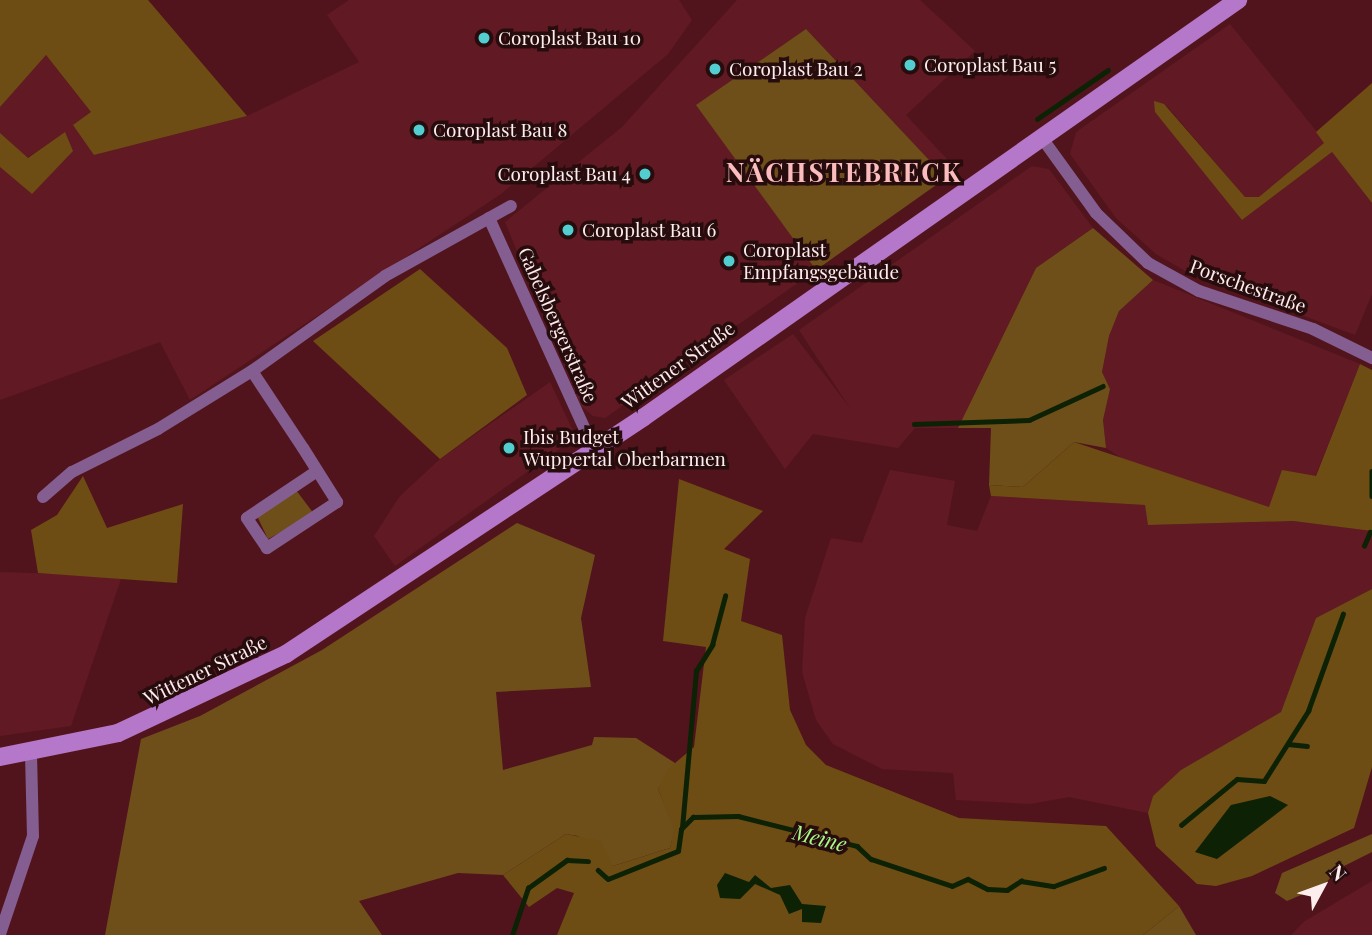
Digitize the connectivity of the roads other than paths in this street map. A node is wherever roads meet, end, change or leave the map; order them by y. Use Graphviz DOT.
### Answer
graph roads {
  1 [pos="1238,0"];
  2 [pos="1042,138"];
  3 [pos="511,205"];
  4 [pos="489,218"];
  5 [pos="1372,358"];
  6 [pos="252,371"];
  7 [pos="593,447"];
  8 [pos="317,471"];
  9 [pos="43,497"];
  10 [pos="31,754"];
  11 [pos="0,757"];
  12 [pos="0,934"];
  1 -- 2 [label="main road, Wittener Straße"];
  2 -- 5 [label="street, Porschestraße"];
  2 -- 7 [label="main road, Wittener Straße"];
  3 -- 4 [label="street"];
  4 -- 6 [label="street"];
  4 -- 7 [label="street, Gabelsbergerstraße"];
  6 -- 8 [label="street"];
  6 -- 9 [label="street"];
  7 -- 10 [label="main road, Wittener Straße"];
  8 -- 8 [label="street"];
  10 -- 11 [label="main road, Wittener Straße"];
  10 -- 12 [label="street"];
}
